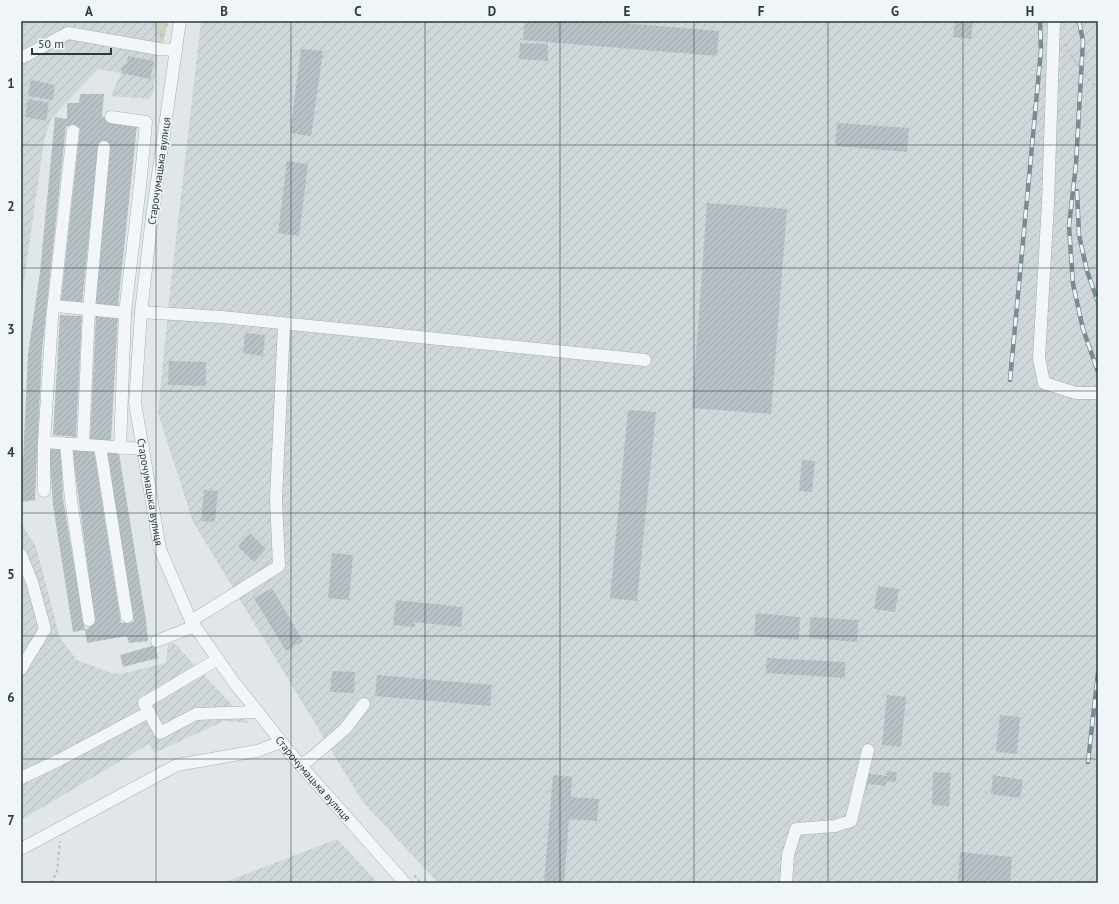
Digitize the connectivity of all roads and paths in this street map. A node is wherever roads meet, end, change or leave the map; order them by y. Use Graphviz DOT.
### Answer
graph roads {
  1 [pos="180,21"];
  2 [pos="1054,22"];
  3 [pos="1064,40"];
  4 [pos="176,50"];
  5 [pos="21,58"];
  6 [pos="1098,89"];
  7 [pos="111,117"];
  8 [pos="73,131"];
  9 [pos="104,147"];
  10 [pos="54,306"];
  11 [pos="89,309"];
  12 [pos="141,312"];
  13 [pos="125,314"];
  14 [pos="284,324"];
  15 [pos="645,360"];
  16 [pos="1098,393"];
  17 [pos="44,442"];
  18 [pos="66,444"];
  19 [pos="83,445"];
  20 [pos="100,446"];
  21 [pos="120,448"];
  22 [pos="143,449"];
  23 [pos="44,491"];
  24 [pos="21,555"];
  25 [pos="127,617"];
  26 [pos="89,620"];
  27 [pos="193,623"];
  28 [pos="157,641"];
  29 [pos="218,659"];
  30 [pos="21,669"];
  31 [pos="364,704"];
  32 [pos="149,712"];
  33 [pos="258,712"];
  34 [pos="282,742"];
  35 [pos="868,750"];
  36 [pos="301,765"];
  37 [pos="21,778"];
  38 [pos="61,827"];
  39 [pos="21,849"];
  40 [pos="51,883"];
  41 [pos="405,883"];
  42 [pos="786,883"];
  1 -- 4 [label="street, Старочумацька вулиця"];
  2 -- 16 [label="street"];
  3 -- 6 [label="path"];
  4 -- 5 [label="street"];
  4 -- 12 [label="street, Старочумацька вулиця"];
  7 -- 13 [label="street"];
  8 -- 10 [label="street"];
  9 -- 11 [label="street"];
  10 -- 11 [label="street"];
  10 -- 17 [label="street"];
  11 -- 13 [label="street"];
  11 -- 19 [label="street"];
  12 -- 14 [label="street"];
  12 -- 22 [label="street, Старочумацька вулиця"];
  13 -- 21 [label="street"];
  14 -- 15 [label="street"];
  14 -- 27 [label="street"];
  17 -- 18 [label="street"];
  17 -- 23 [label="street"];
  18 -- 19 [label="street"];
  18 -- 26 [label="street"];
  19 -- 20 [label="street"];
  20 -- 21 [label="street"];
  20 -- 25 [label="street"];
  21 -- 22 [label="street"];
  22 -- 27 [label="street, Старочумацька вулиця"];
  24 -- 30 [label="street"];
  27 -- 28 [label="street"];
  27 -- 29 [label="street, Старочумацька вулиця"];
  29 -- 32 [label="street"];
  29 -- 33 [label="street, Старочумацька вулиця"];
  31 -- 36 [label="street"];
  32 -- 33 [label="street"];
  32 -- 37 [label="street"];
  33 -- 34 [label="street, Старочумацька вулиця"];
  34 -- 36 [label="street, Старочумацька вулиця"];
  34 -- 38 [label="street"];
  35 -- 42 [label="street"];
  36 -- 41 [label="street, Старочумацька вулиця"];
  38 -- 39 [label="street"];
  38 -- 40 [label="path"];
}
